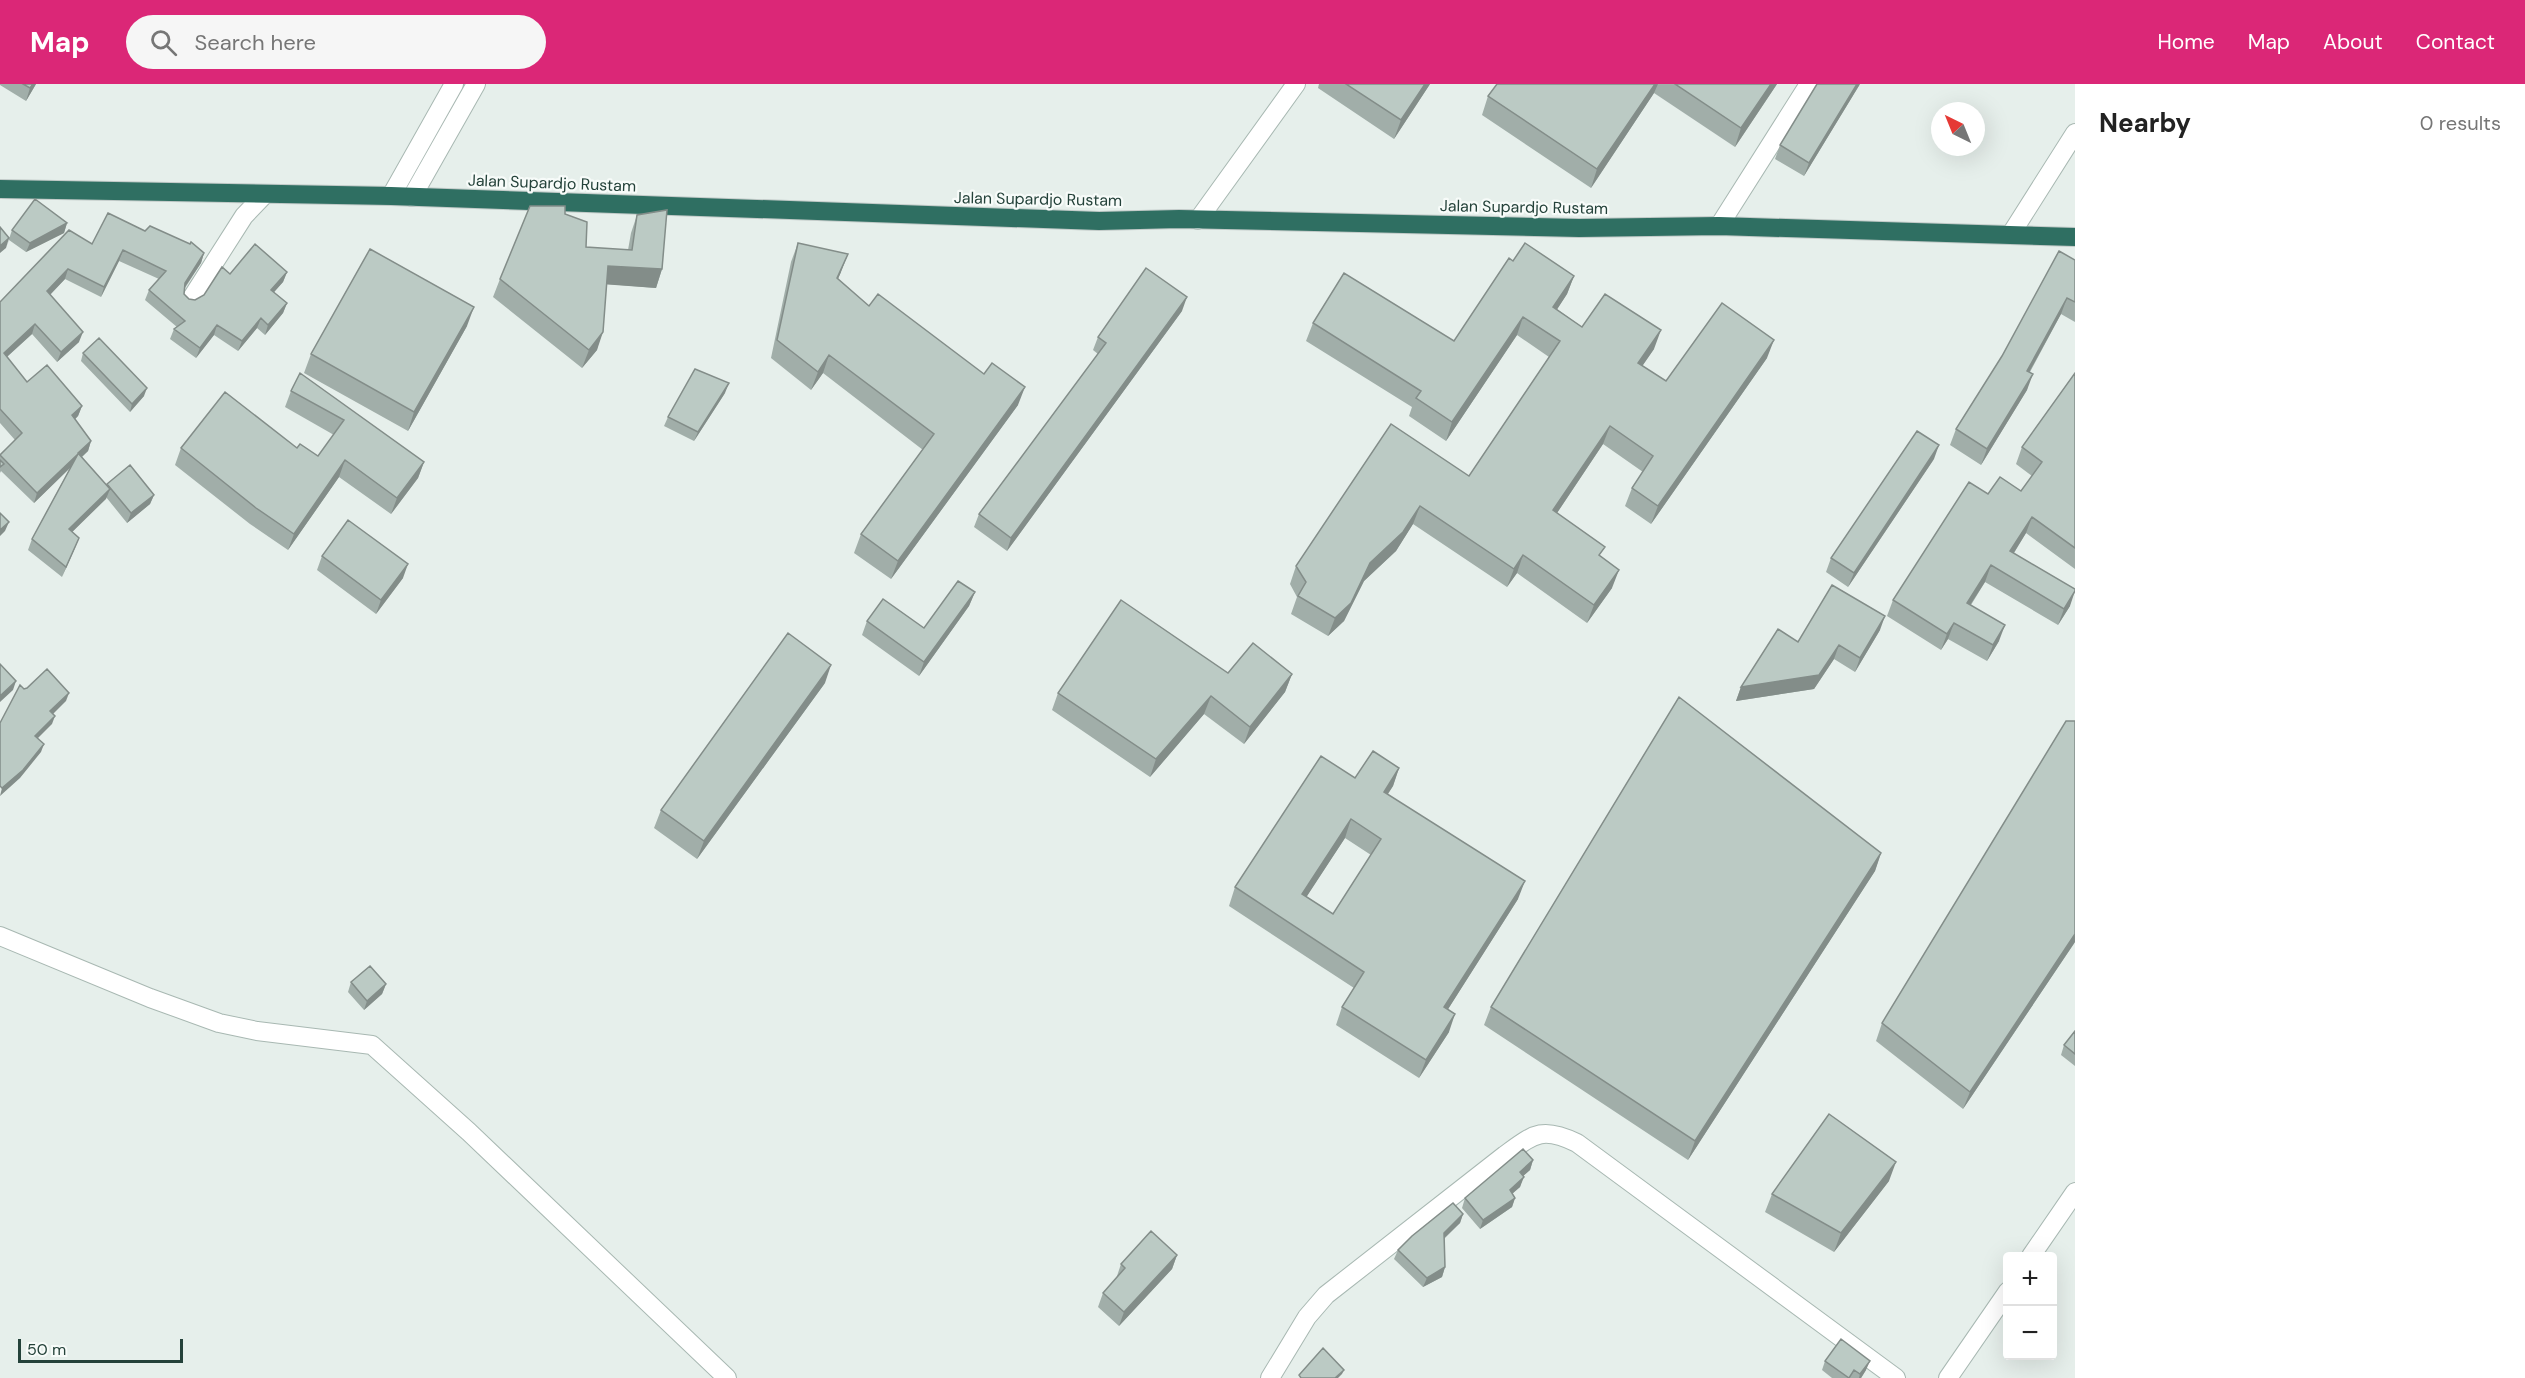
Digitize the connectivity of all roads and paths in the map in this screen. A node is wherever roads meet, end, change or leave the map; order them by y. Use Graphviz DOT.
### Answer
graph roads {
  1 [pos="454,84"];
  2 [pos="476,84"];
  3 [pos="1296,84"];
  4 [pos="1809,84"];
  5 [pos="2075,133"];
  6 [pos="0,189"];
  7 [pos="265,194"];
  8 [pos="391,196"];
  9 [pos="412,197"];
  10 [pos="1198,220"];
  11 [pos="1719,226"];
  12 [pos="2012,234"];
  13 [pos="2075,237"];
  14 [pos="191,299"];
  15 [pos="0,936"];
  16 [pos="2075,1192"];
  17 [pos="2034,1252"];
  18 [pos="2003,1297"];
  19 [pos="727,1378"];
  20 [pos="1270,1378"];
  21 [pos="1896,1378"];
  22 [pos="1948,1378"];
  1 -- 8 [label="street"];
  2 -- 9 [label="street"];
  3 -- 10 [label="street"];
  4 -- 11 [label="street"];
  5 -- 12 [label="street"];
  6 -- 7 [label="highway, Jalan Supardjo Rustam"];
  7 -- 8 [label="highway, Jalan Supardjo Rustam"];
  7 -- 14 [label="street"];
  8 -- 9 [label="highway, Jalan Supardjo Rustam"];
  9 -- 10 [label="highway, Jalan Supardjo Rustam"];
  10 -- 11 [label="highway, Jalan Supardjo Rustam"];
  11 -- 12 [label="highway, Jalan Supardjo Rustam"];
  12 -- 13 [label="highway, Jalan Supardjo Rustam"];
  15 -- 19 [label="street"];
  16 -- 17 [label="street"];
  18 -- 22 [label="street"];
  20 -- 21 [label="street"];
}
